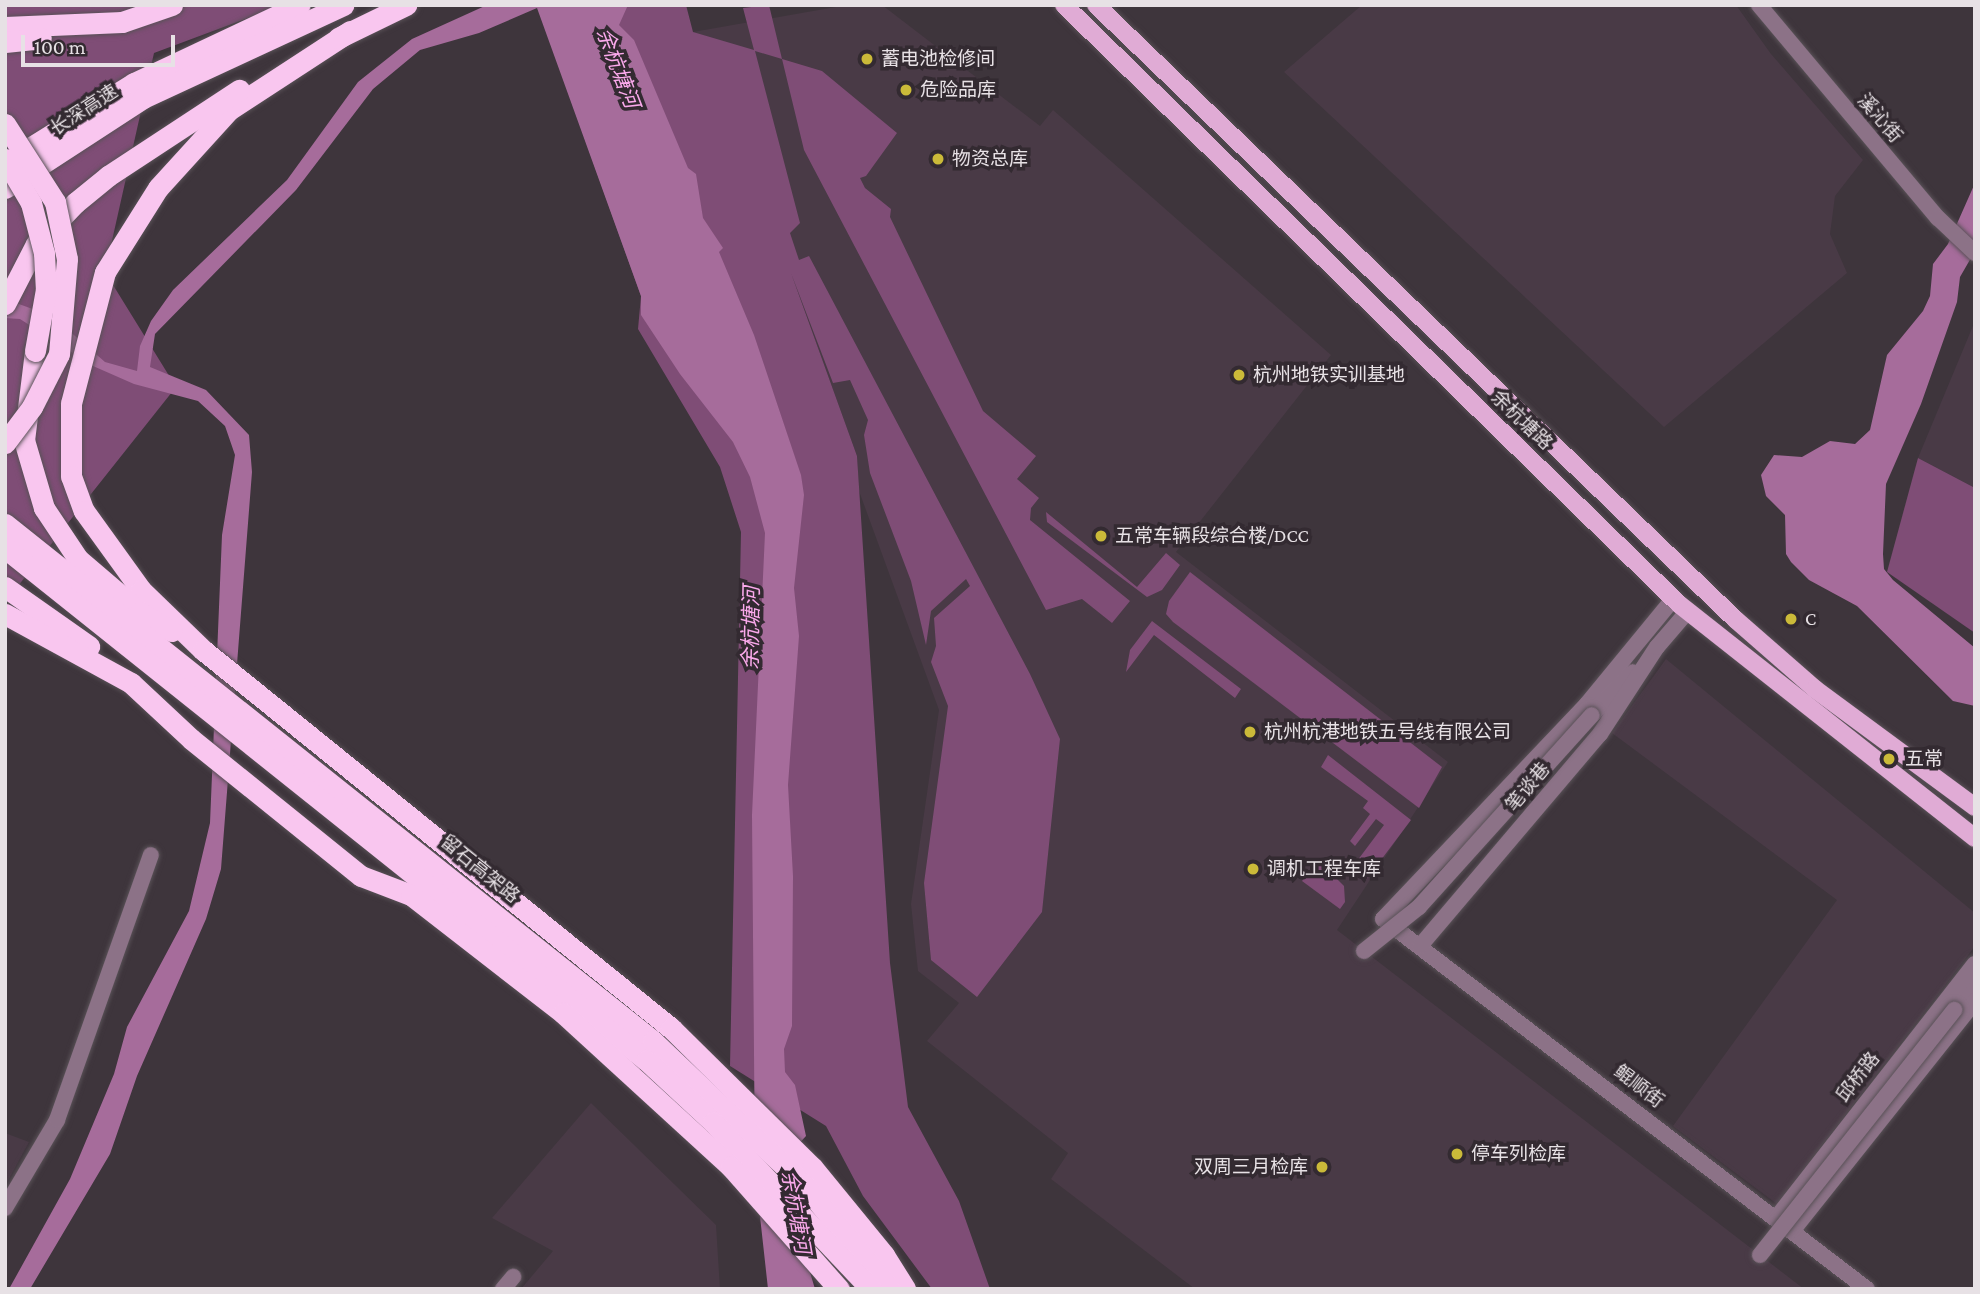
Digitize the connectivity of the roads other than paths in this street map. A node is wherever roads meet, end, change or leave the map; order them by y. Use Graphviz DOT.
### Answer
graph roads {
  1 [pos="172,5"];
  2 [pos="300,5"];
  3 [pos="343,5"];
  4 [pos="406,5"];
  5 [pos="1064,5"];
  6 [pos="1096,5"];
  7 [pos="1759,5"];
  8 [pos="122,22"];
  9 [pos="5,26"];
  10 [pos="350,31"];
  11 [pos="5,42"];
  12 [pos="5,124"];
  13 [pos="5,161"];
  14 [pos="5,188"];
  15 [pos="1975,253"];
  16 [pos="5,304"];
  17 [pos="5,443"];
  18 [pos="5,524"];
  19 [pos="5,548"];
  20 [pos="10,589"];
  21 [pos="1674,598"];
  22 [pos="1688,611"];
  23 [pos="5,614"];
  24 [pos="1639,645"];
  25 [pos="1657,647"];
  26 [pos="203,650"];
  27 [pos="131,683"];
  28 [pos="1592,715"];
  29 [pos="1975,807"];
  30 [pos="1975,838"];
  31 [pos="151,855"];
  32 [pos="1383,919"];
  33 [pos="1420,946"];
  34 [pos="1364,951"];
  35 [pos="1975,964"];
  36 [pos="1975,984"];
  37 [pos="1975,1001"];
  38 [pos="5,1208"];
  39 [pos="1776,1217"];
  40 [pos="1793,1230"];
  41 [pos="1760,1255"];
  42 [pos="839,1289"];
  43 [pos="871,1289"];
  44 [pos="890,1289"];
  45 [pos="905,1289"];
  46 [pos="1867,1289"];
  1 -- 8 [label="highway"];
  2 -- 13 [label="highway, 长深高速"];
  3 -- 14 [label="highway, 长深高速"];
  4 -- 10 [label="highway"];
  5 -- 21 [label="main road, 余杭塘路"];
  6 -- 29 [label="main road, 余杭塘路"];
  7 -- 15 [label="street, 溪沁街"];
  8 -- 9 [label="highway"];
  8 -- 11 [label="highway"];
  10 -- 16 [label="highway, bridge"];
  10 -- 26 [label="highway"];
  12 -- 17 [label="highway, bridge"];
  13 -- 26 [label="highway, bridge"];
  18 -- 44 [label="highway, 留石高架路"];
  19 -- 43 [label="highway"];
  20 -- 27 [label="highway"];
  21 -- 22 [label="main road, 余杭塘路"];
  21 -- 24 [label="street, 笔谈巷"];
  22 -- 25 [label="street, 笔谈巷"];
  22 -- 30 [label="main road, 余杭塘路"];
  23 -- 27 [label="highway"];
  24 -- 28 [label="street, 笔谈巷"];
  24 -- 32 [label="street, 笔谈巷"];
  25 -- 28 [label="street, 笔谈巷"];
  25 -- 33 [label="street, 笔谈巷"];
  26 -- 45 [label="highway"];
  27 -- 42 [label="highway"];
  28 -- 34 [label="street, 笔谈巷, bridge"];
  31 -- 38 [label="street"];
  32 -- 33 [label="street, 鲲顺街"];
  33 -- 39 [label="street, 鲲顺街"];
  35 -- 39 [label="street, 邱桥路"];
  36 -- 41 [label="street, bridge"];
  37 -- 40 [label="street"];
  39 -- 40 [label="street, 鲲顺街"];
  40 -- 46 [label="street, 鲲顺街"];
}
